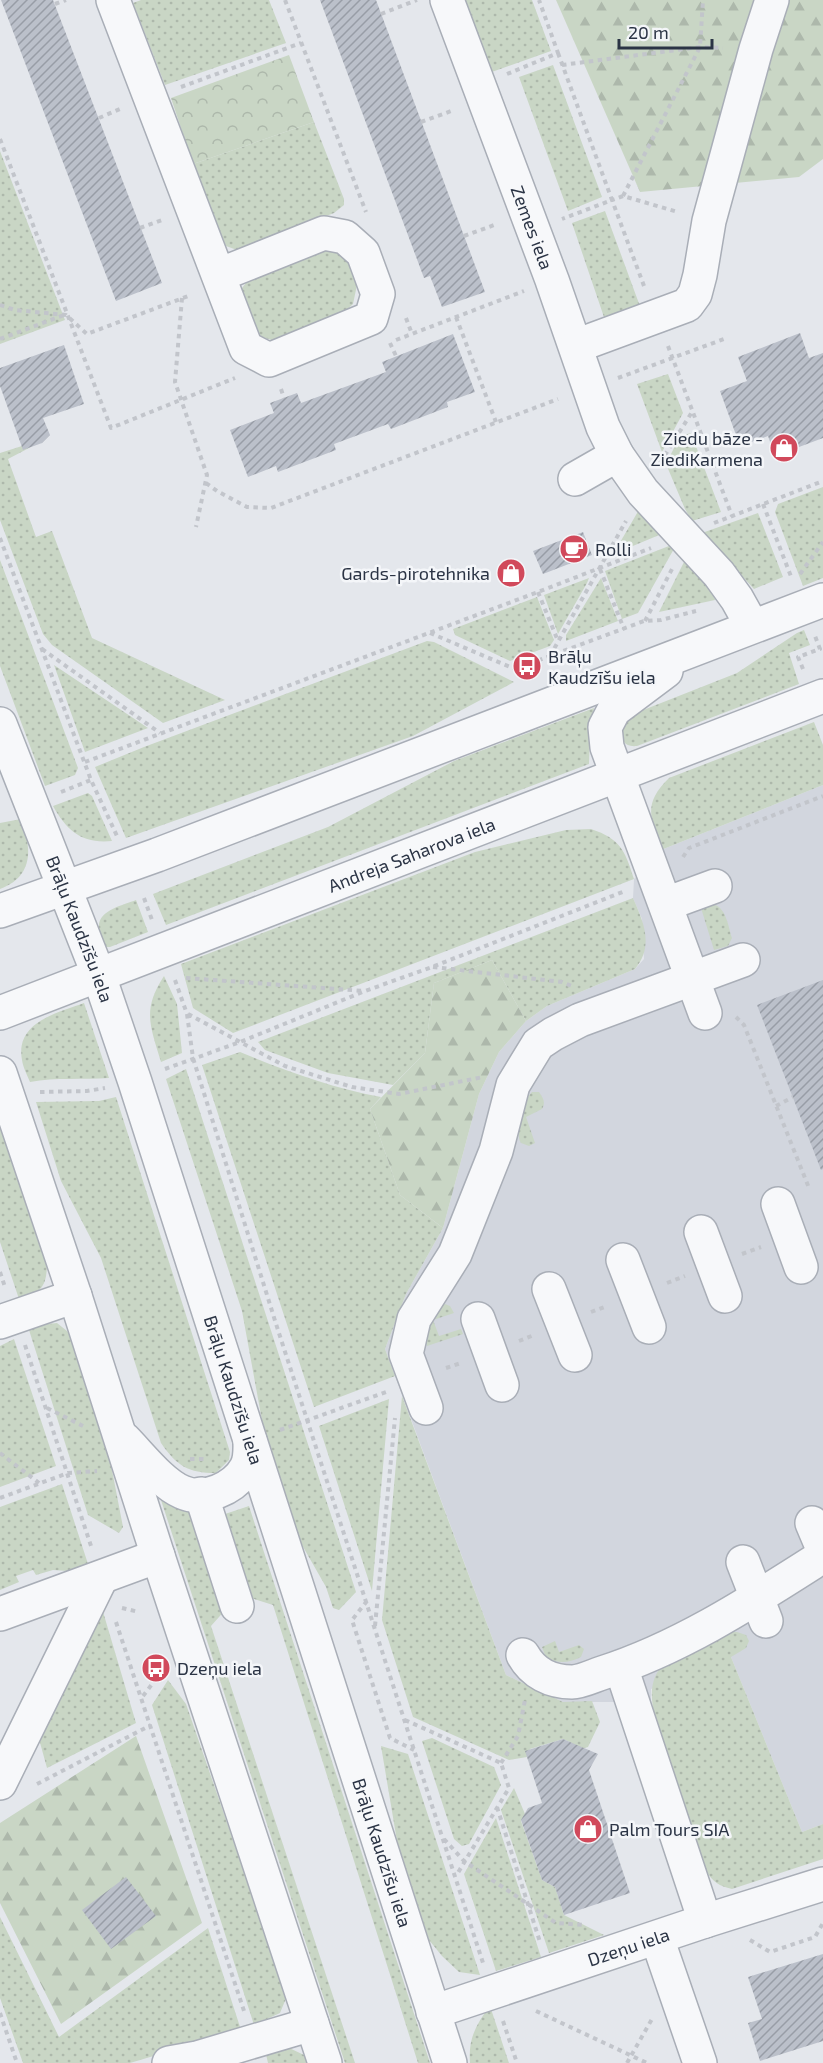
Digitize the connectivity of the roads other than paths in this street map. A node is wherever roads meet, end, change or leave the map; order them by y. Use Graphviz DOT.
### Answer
graph roads {
  1 [pos="112,0"];
  2 [pos="447,0"];
  3 [pos="772,0"];
  4 [pos="210,283"];
  5 [pos="576,346"];
  6 [pos="617,455"];
  7 [pos="575,479"];
  8 [pos="823,600"];
  9 [pos="745,613"];
  10 [pos="699,646"];
  11 [pos="823,696"];
  12 [pos="0,724"];
  13 [pos="618,774"];
  14 [pos="715,886"];
  15 [pos="66,888"];
  16 [pos="661,892"];
  17 [pos="0,911"];
  18 [pos="743,960"];
  19 [pos="99,976"];
  20 [pos="691,979"];
  21 [pos="0,1013"];
  22 [pos="705,1013"];
  23 [pos="0,1072"];
  24 [pos="778,1204"];
  25 [pos="701,1232"];
  26 [pos="623,1260"];
  27 [pos="801,1268"];
  28 [pos="549,1289"];
  29 [pos="75,1296"];
  30 [pos="725,1296"];
  31 [pos="8,1319"];
  32 [pos="478,1319"];
  33 [pos="649,1327"];
  34 [pos="575,1355"];
  35 [pos="502,1385"];
  36 [pos="411,1409"];
  37 [pos="250,1441"];
  38 [pos="139,1465"];
  39 [pos="201,1494"];
  40 [pos="158,1556"];
  41 [pos="823,1556"];
  42 [pos="743,1562"];
  43 [pos="101,1578"];
  44 [pos="237,1606"];
  45 [pos="761,1610"];
  46 [pos="0,1614"];
  47 [pos="526,1661"];
  48 [pos="621,1667"];
  49 [pos="15,1785"];
  50 [pos="823,1884"];
  51 [pos="705,1921"];
  52 [pos="657,1938"];
  53 [pos="434,2012"];
  54 [pos="312,2024"];
  55 [pos="169,2063"];
  56 [pos="325,2063"];
  57 [pos="450,2063"];
  58 [pos="700,2063"];
  1 -- 4 [label="street"];
  2 -- 5 [label="street, Zemes iela"];
  3 -- 5 [label="street"];
  4 -- 4 [label="street"];
  5 -- 6 [label="street, Zemes iela"];
  6 -- 7 [label="street"];
  6 -- 9 [label="street, Zemes iela"];
  8 -- 9 [label="street"];
  9 -- 10 [label="street"];
  10 -- 13 [label="street"];
  10 -- 15 [label="street"];
  11 -- 13 [label="street, Andreja Saharova iela"];
  12 -- 15 [label="street, Brāļu Kaudzīšu iela"];
  13 -- 16 [label="street"];
  13 -- 19 [label="street, Andreja Saharova iela"];
  14 -- 16 [label="street"];
  15 -- 17 [label="street"];
  15 -- 19 [label="street, Brāļu Kaudzīšu iela"];
  16 -- 20 [label="street"];
  18 -- 20 [label="street"];
  19 -- 21 [label="street, Andreja Saharova iela"];
  19 -- 37 [label="street, Brāļu Kaudzīšu iela"];
  20 -- 22 [label="street"];
  20 -- 36 [label="street"];
  23 -- 29 [label="street"];
  24 -- 27 [label="street"];
  25 -- 30 [label="street"];
  26 -- 33 [label="street"];
  28 -- 34 [label="street"];
  29 -- 31 [label="street"];
  29 -- 38 [label="street"];
  32 -- 35 [label="street"];
  37 -- 39 [label="street"];
  37 -- 53 [label="street, Brāļu Kaudzīšu iela"];
  38 -- 39 [label="street"];
  38 -- 40 [label="street"];
  39 -- 44 [label="street"];
  40 -- 43 [label="street"];
  40 -- 54 [label="street"];
  41 -- 45 [label="street"];
  42 -- 45 [label="street"];
  43 -- 46 [label="street"];
  43 -- 49 [label="street"];
  45 -- 48 [label="street"];
  47 -- 48 [label="street"];
  48 -- 51 [label="street"];
  50 -- 51 [label="street, Dzeņu iela"];
  51 -- 52 [label="street, Dzeņu iela"];
  52 -- 53 [label="street, Dzeņu iela"];
  52 -- 58 [label="street"];
  53 -- 57 [label="street, Brāļu Kaudzīšu iela"];
  54 -- 55 [label="street"];
  54 -- 56 [label="street"];
}
